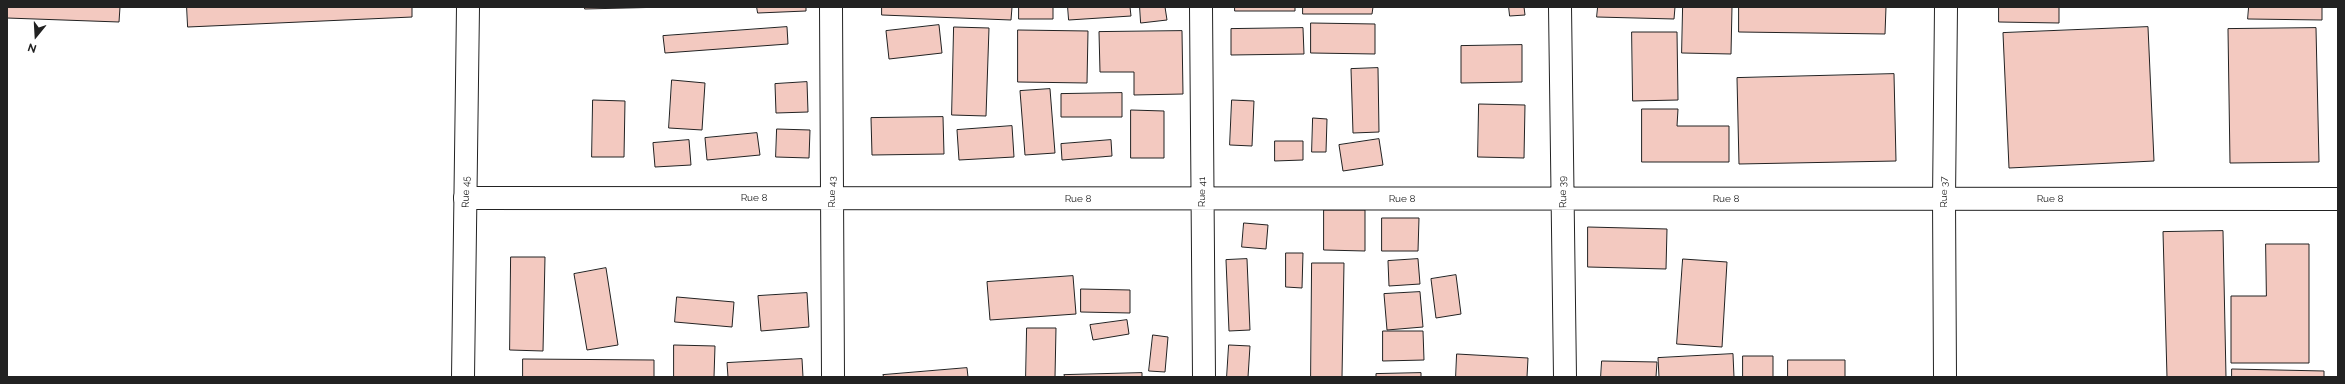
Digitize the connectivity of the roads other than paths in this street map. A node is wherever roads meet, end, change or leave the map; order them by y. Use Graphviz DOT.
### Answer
graph roads {
  1 [pos="468,7"];
  2 [pos="832,7"];
  3 [pos="1201,7"];
  4 [pos="1560,7"];
  5 [pos="1946,7"];
  6 [pos="466,198"];
  7 [pos="832,198"];
  8 [pos="1202,199"];
  9 [pos="1563,199"];
  10 [pos="1944,199"];
  11 [pos="2338,199"];
  12 [pos="463,377"];
  13 [pos="833,377"];
  14 [pos="1204,377"];
  15 [pos="1565,377"];
  16 [pos="1945,377"];
  1 -- 6 [label="street, Rue 45"];
  2 -- 7 [label="street, Rue 43"];
  3 -- 8 [label="street, Rue 41"];
  4 -- 9 [label="street, Rue 39"];
  5 -- 10 [label="street, Rue 37"];
  6 -- 7 [label="street, Rue 8"];
  6 -- 12 [label="street, Rue 45"];
  7 -- 8 [label="street, Rue 8"];
  7 -- 13 [label="street, Rue 43"];
  8 -- 9 [label="street, Rue 8"];
  8 -- 14 [label="street, Rue 41"];
  9 -- 10 [label="street, Rue 8"];
  9 -- 15 [label="street, Rue 39"];
  10 -- 11 [label="street, Rue 8"];
  10 -- 16 [label="street, Rue 37"];
}
